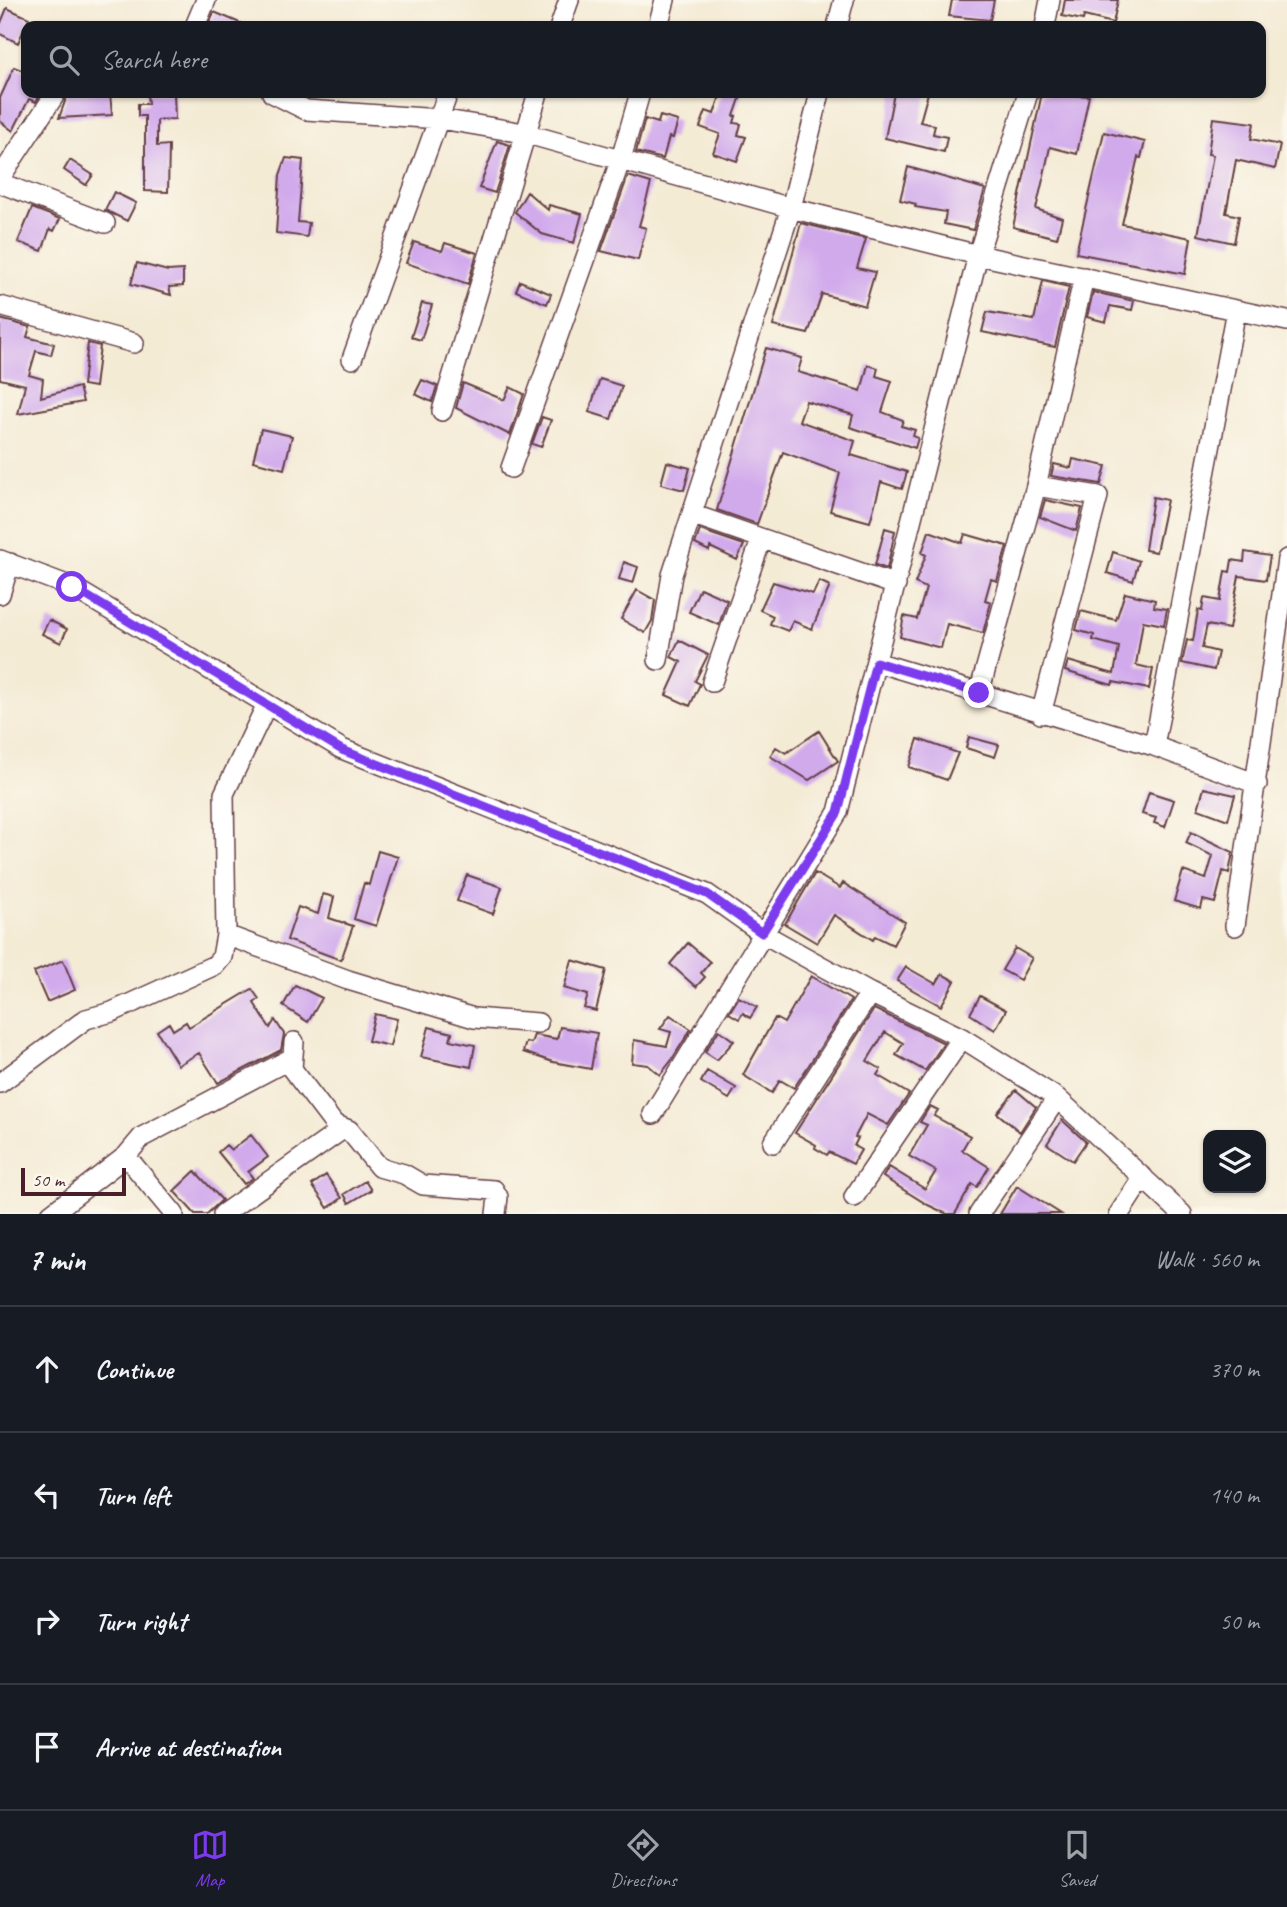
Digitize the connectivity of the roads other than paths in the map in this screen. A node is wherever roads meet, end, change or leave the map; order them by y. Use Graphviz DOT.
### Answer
graph roads {
  1 [pos="206,0"];
  2 [pos="569,0"];
  3 [pos="665,0"];
  4 [pos="844,0"];
  5 [pos="1050,0"];
  6 [pos="197,21"];
  7 [pos="562,21"];
  8 [pos="659,21"];
  9 [pos="838,21"];
  10 [pos="1046,21"];
  11 [pos="52,98"];
  12 [pos="282,98"];
  13 [pos="446,98"];
  14 [pos="536,98"];
  15 [pos="639,98"];
  16 [pos="819,98"];
  17 [pos="1026,98"];
  18 [pos="440,119"];
  19 [pos="524,133"];
  20 [pos="621,159"];
  21 [pos="0,178"];
  22 [pos="0,183"];
  23 [pos="791,208"];
  24 [pos="105,223"];
  25 [pos="978,254"];
  26 [pos="1084,277"];
  27 [pos="0,306"];
  28 [pos="1236,310"];
  29 [pos="1287,321"];
  30 [pos="134,342"];
  31 [pos="352,359"];
  32 [pos="442,411"];
  33 [pos="511,468"];
  34 [pos="1037,486"];
  35 [pos="694,515"];
  36 [pos="761,540"];
  37 [pos="1287,559"];
  38 [pos="5,562"];
  39 [pos="895,584"];
  40 [pos="0,594"];
  41 [pos="658,660"];
  42 [pos="876,662"];
  43 [pos="712,682"];
  44 [pos="979,693"];
  45 [pos="267,704"];
  46 [pos="1041,714"];
  47 [pos="1154,746"];
  48 [pos="1257,784"];
  49 [pos="1234,926"];
  50 [pos="762,933"];
  51 [pos="226,935"];
  52 [pos="870,993"];
  53 [pos="538,1023"];
  54 [pos="962,1038"];
  55 [pos="0,1083"];
  56 [pos="1056,1098"];
  57 [pos="653,1114"];
  58 [pos="343,1129"];
  59 [pos="773,1143"];
  60 [pos="126,1156"];
  61 [pos="1143,1177"];
  62 [pos="854,1198"];
  63 [pos="51,1214"];
  64 [pos="174,1214"];
  65 [pos="223,1214"];
  66 [pos="496,1214"];
  67 [pos="979,1214"];
  68 [pos="1119,1214"];
  69 [pos="1182,1214"];
  1 -- 6 [label="street"];
  2 -- 7 [label="street"];
  3 -- 8 [label="street"];
  4 -- 9 [label="street"];
  5 -- 10 [label="street"];
  11 -- 21 [label="street"];
  12 -- 18 [label="street"];
  13 -- 18 [label="street"];
  14 -- 19 [label="street"];
  15 -- 20 [label="street"];
  16 -- 23 [label="street"];
  17 -- 25 [label="street"];
  18 -- 19 [label="street"];
  18 -- 31 [label="street"];
  19 -- 20 [label="street"];
  19 -- 32 [label="street"];
  20 -- 23 [label="street"];
  20 -- 33 [label="street"];
  22 -- 24 [label="street"];
  23 -- 25 [label="street"];
  23 -- 35 [label="street"];
  25 -- 26 [label="street"];
  25 -- 39 [label="street"];
  26 -- 28 [label="street"];
  26 -- 34 [label="street"];
  27 -- 30 [label="street"];
  28 -- 29 [label="street"];
  28 -- 47 [label="street"];
  34 -- 44 [label="street"];
  34 -- 46 [label="street"];
  35 -- 36 [label="street"];
  35 -- 41 [label="street"];
  36 -- 39 [label="street"];
  36 -- 43 [label="street"];
  37 -- 48 [label="street"];
  38 -- 40 [label="street"];
  38 -- 45 [label="street"];
  39 -- 42 [label="street"];
  42 -- 44 [label="street"];
  42 -- 50 [label="street"];
  44 -- 46 [label="street"];
  45 -- 50 [label="street"];
  45 -- 51 [label="street"];
  46 -- 47 [label="street"];
  47 -- 48 [label="street"];
  48 -- 49 [label="street"];
  50 -- 52 [label="street"];
  50 -- 57 [label="street"];
  51 -- 53 [label="street"];
  51 -- 55 [label="street"];
  52 -- 54 [label="street"];
  52 -- 59 [label="street"];
  54 -- 56 [label="street"];
  54 -- 62 [label="street"];
  56 -- 61 [label="street"];
  56 -- 67 [label="street"];
  58 -- 60 [label="street"];
  58 -- 65 [label="street"];
  58 -- 66 [label="street"];
  60 -- 63 [label="street"];
  60 -- 64 [label="street"];
  61 -- 68 [label="street"];
  61 -- 69 [label="street"];
}
